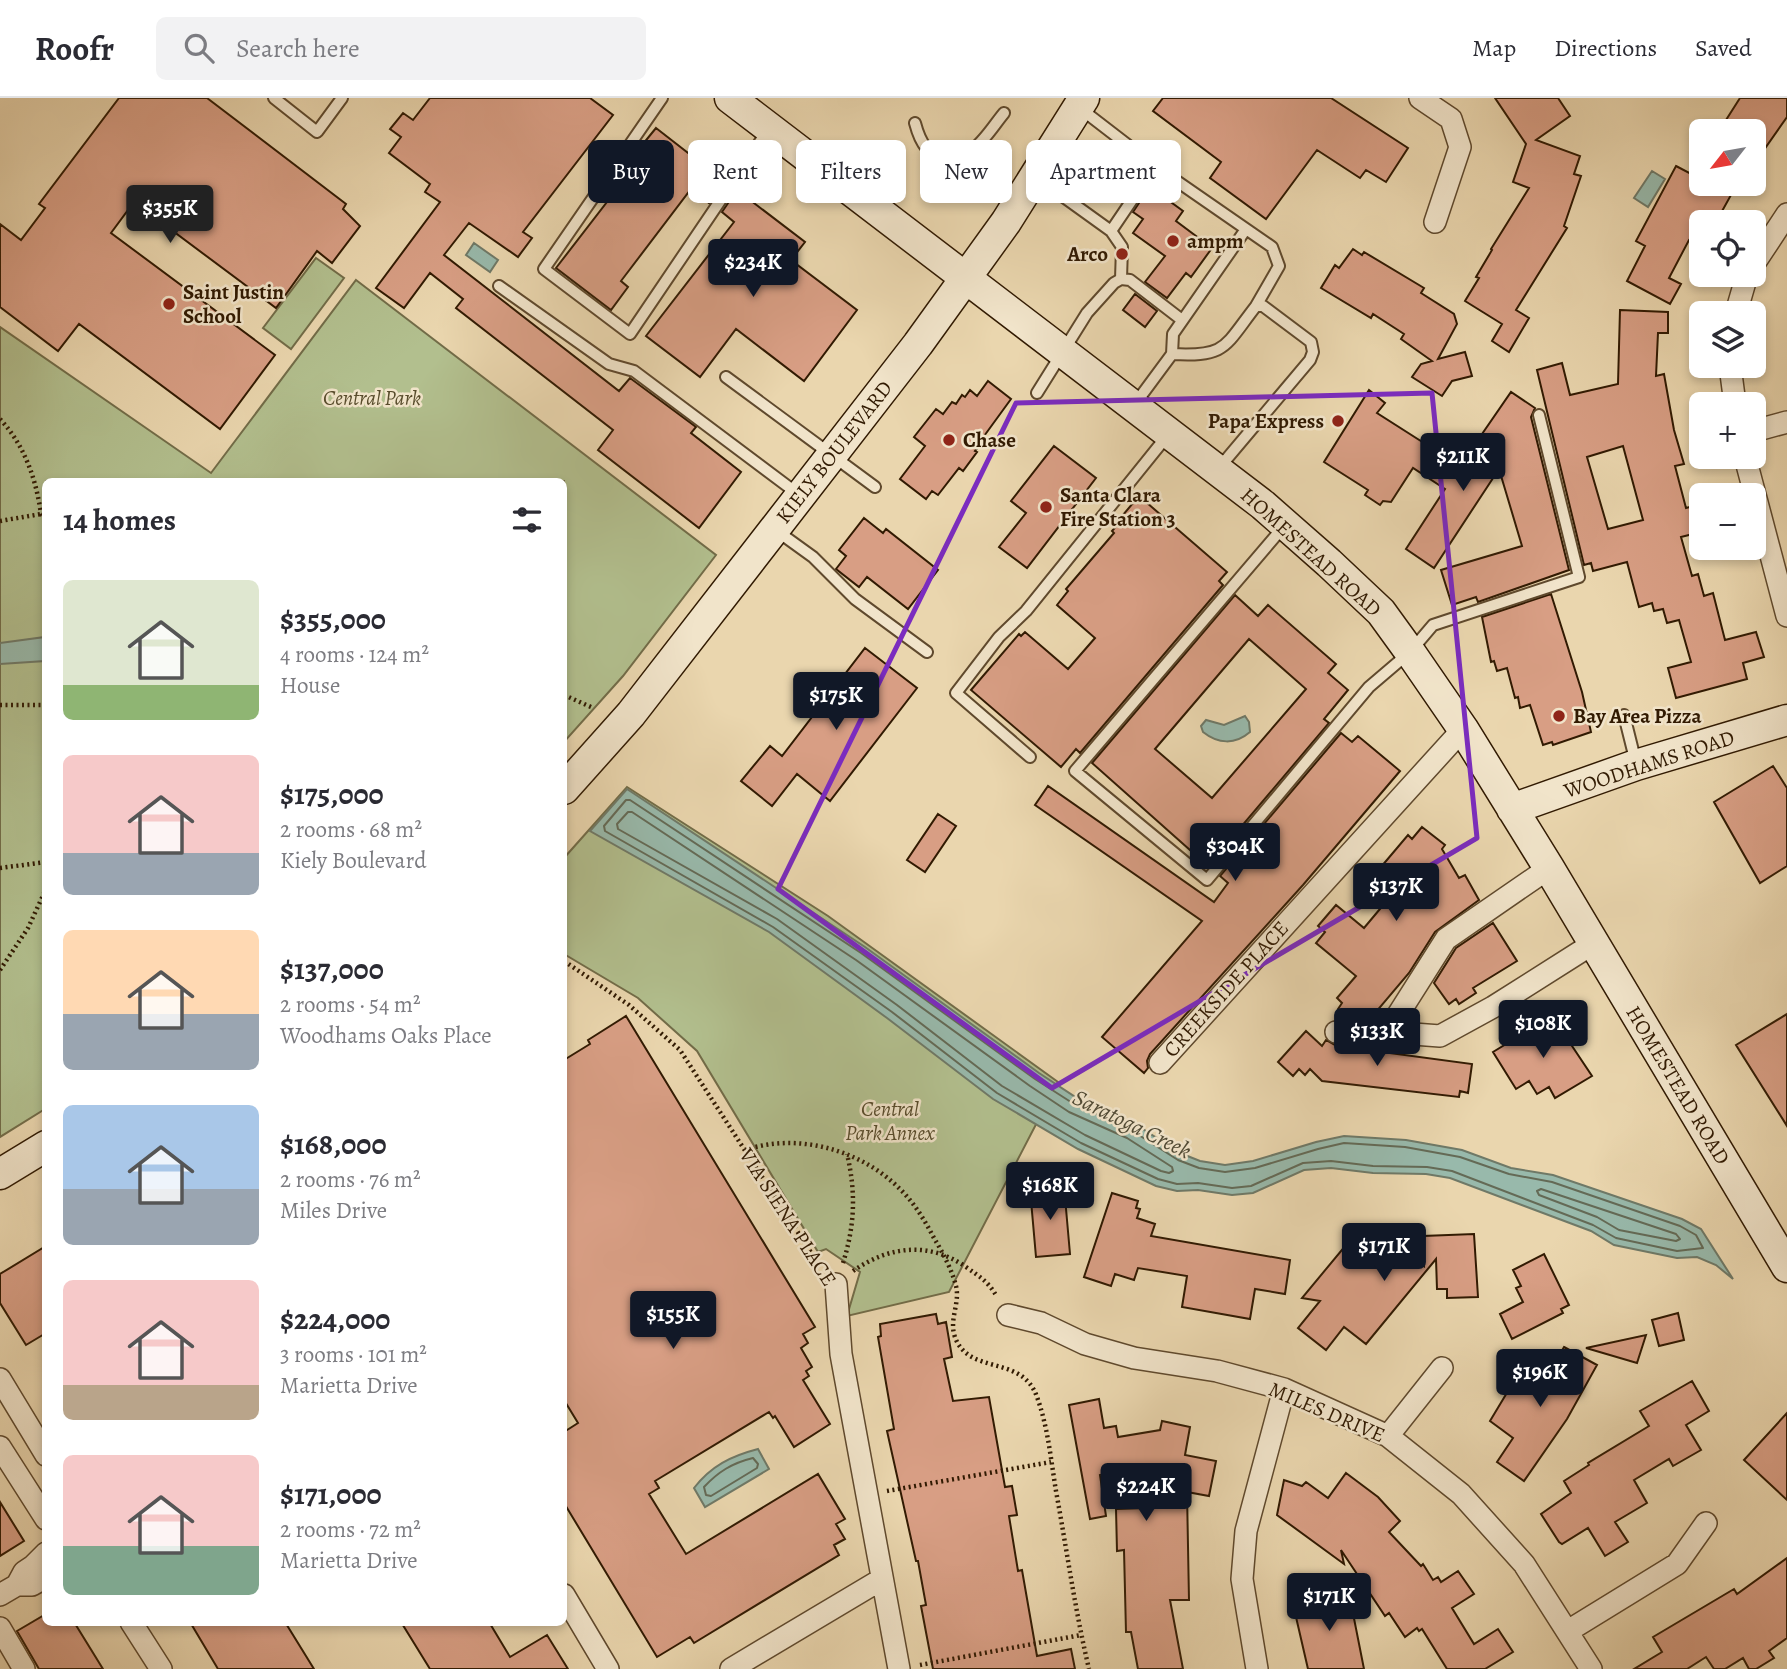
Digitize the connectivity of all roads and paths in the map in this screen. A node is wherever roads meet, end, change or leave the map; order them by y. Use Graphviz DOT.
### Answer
graph roads {
  1 [pos="274,98"];
  2 [pos="342,98"];
  3 [pos="662,98"];
  4 [pos="730,98"];
  5 [pos="1420,98"];
  6 [pos="1082,103"];
  7 [pos="1004,113"];
  8 [pos="915,123"];
  9 [pos="770,128"];
  10 [pos="1057,140"];
  11 [pos="1125,140"];
  12 [pos="1181,184"];
  13 [pos="1026,188"];
  14 [pos="1072,203"];
  15 [pos="1130,203"];
  16 [pos="1787,214"];
  17 [pos="1435,222"];
  18 [pos="1246,229"];
  19 [pos="1111,231"];
  20 [pos="1766,246"];
  21 [pos="965,279"];
  22 [pos="1121,279"];
  23 [pos="499,286"];
  24 [pos="1256,306"];
  25 [pos="1182,320"];
  26 [pos="1063,354"];
  27 [pos="1172,354"];
  28 [pos="726,377"];
  29 [pos="1037,393"];
  30 [pos="1133,407"];
  31 [pos="1539,415"];
  32 [pos="0,419"];
  33 [pos="1787,422"];
  34 [pos="1766,428"];
  35 [pos="1169,434"];
  36 [pos="831,456"];
  37 [pos="1748,469"];
  38 [pos="1217,470"];
  39 [pos="875,487"];
  40 [pos="800,495"];
  41 [pos="42,511"];
  42 [pos="42,516"];
  43 [pos="0,521"];
  44 [pos="1285,524"];
  45 [pos="775,529"];
  46 [pos="1787,616"];
  47 [pos="1410,652"];
  48 [pos="927,653"];
  49 [pos="567,696"];
  50 [pos="0,705"];
  51 [pos="42,705"];
  52 [pos="591,707"];
  53 [pos="1624,715"];
  54 [pos="1787,720"];
  55 [pos="1463,729"];
  56 [pos="1030,757"];
  57 [pos="1636,765"];
  58 [pos="567,786"];
  59 [pos="1512,809"];
  60 [pos="42,863"];
  61 [pos="0,868"];
  62 [pos="1549,868"];
  63 [pos="42,898"];
  64 [pos="1594,943"];
  65 [pos="567,963"];
  66 [pos="0,970"];
  67 [pos="1336,1032"];
  68 [pos="1387,1032"];
  69 [pos="1160,1063"];
  70 [pos="42,1148"];
  71 [pos="745,1150"];
  72 [pos="847,1154"];
  73 [pos="0,1174"];
  74 [pos="944,1255"];
  75 [pos="1785,1260"];
  76 [pos="836,1284"];
  77 [pos="1008,1315"];
  78 [pos="1442,1368"];
  79 [pos="0,1379"];
  80 [pos="1284,1389"];
  81 [pos="1388,1436"];
  82 [pos="0,1447"];
  83 [pos="42,1448"];
  84 [pos="1051,1462"];
  85 [pos="867,1494"];
  86 [pos="42,1511"];
  87 [pos="1706,1524"];
  88 [pos="42,1557"];
  89 [pos="882,1579"];
  90 [pos="42,1580"];
  91 [pos="8,1590"];
  92 [pos="567,1600"];
  93 [pos="134,1626"];
  94 [pos="0,1628"];
  95 [pos="1567,1630"];
  96 [pos="1081,1635"];
  97 [pos="905,1668"];
  98 [pos="24,1669"];
  99 [pos="161,1669"];
  100 [pos="608,1669"];
  101 [pos="731,1669"];
  102 [pos="1089,1669"];
  103 [pos="1257,1669"];
  104 [pos="1591,1669"];
  1 -- 2 [label="lane"];
  3 -- 9 [label="lane"];
  4 -- 9 [label="main road, HOMESTEAD ROAD"];
  5 -- 17 [label="street"];
  6 -- 10 [label="main road, KIELY BOULEVARD"];
  6 -- 11 [label="lane"];
  7 -- 8 [label="lane"];
  9 -- 21 [label="main road, HOMESTEAD ROAD"];
  12 -- 18 [label="lane"];
  13 -- 21 [label="main road, KIELY BOULEVARD"];
  14 -- 19 [label="lane"];
  15 -- 19 [label="lane"];
  16 -- 20 [label="street"];
  18 -- 24 [label="lane"];
  18 -- 25 [label="lane"];
  19 -- 22 [label="lane"];
  21 -- 26 [label="main road, HOMESTEAD ROAD"];
  21 -- 36 [label="main road, KIELY BOULEVARD"];
  22 -- 25 [label="lane"];
  22 -- 26 [label="lane"];
  23 -- 40 [label="lane"];
  24 -- 27 [label="lane"];
  24 -- 38 [label="lane"];
  25 -- 27 [label="lane"];
  26 -- 29 [label="lane"];
  26 -- 30 [label="main road, HOMESTEAD ROAD"];
  27 -- 30 [label="lane"];
  28 -- 36 [label="lane"];
  30 -- 35 [label="main road, HOMESTEAD ROAD"];
  31 -- 47 [label="lane"];
  32 -- 41 [label="path"];
  33 -- 34 [label="street"];
  35 -- 38 [label="main road, HOMESTEAD ROAD"];
  35 -- 56 [label="lane"];
  36 -- 39 [label="lane"];
  36 -- 40 [label="main road, KIELY BOULEVARD"];
  37 -- 46 [label="street"];
  38 -- 44 [label="main road, HOMESTEAD ROAD"];
  40 -- 45 [label="main road, KIELY BOULEVARD"];
  42 -- 43 [label="path"];
  44 -- 47 [label="main road, HOMESTEAD ROAD"];
  44 -- 47 [label="lane"];
  45 -- 48 [label="lane"];
  45 -- 58 [label="main road, KIELY BOULEVARD"];
  47 -- 55 [label="main road, HOMESTEAD ROAD"];
  49 -- 52 [label="path"];
  50 -- 51 [label="path"];
  53 -- 57 [label="lane"];
  54 -- 57 [label="main road, WOODHAMS ROAD"];
  55 -- 59 [label="main road, HOMESTEAD ROAD"];
  55 -- 69 [label="street, CREEKSIDE PLACE"];
  57 -- 59 [label="main road, WOODHAMS ROAD"];
  59 -- 62 [label="main road, HOMESTEAD ROAD"];
  60 -- 61 [label="path"];
  62 -- 64 [label="main road, HOMESTEAD ROAD"];
  62 -- 68 [label="street"];
  63 -- 66 [label="path"];
  64 -- 68 [label="street"];
  64 -- 75 [label="main road, HOMESTEAD ROAD"];
  65 -- 71 [label="path, VIA SIENA PLACE"];
  67 -- 68 [label="street"];
  70 -- 73 [label="main road"];
  71 -- 72 [label="path"];
  71 -- 76 [label="path, VIA SIENA PLACE"];
  72 -- 74 [label="path"];
  72 -- 76 [label="path"];
  74 -- 76 [label="path"];
  74 -- 77 [label="path"];
  74 -- 84 [label="path"];
  76 -- 85 [label="street, VIA SIENA PLACE"];
  77 -- 80 [label="street, MILES DRIVE"];
  78 -- 81 [label="street"];
  79 -- 83 [label="street"];
  80 -- 81 [label="street, MILES DRIVE"];
  80 -- 103 [label="street"];
  81 -- 95 [label="street, MILES DRIVE"];
  82 -- 86 [label="street"];
  84 -- 85 [label="path"];
  84 -- 96 [label="path"];
  85 -- 89 [label="street, VIA SIENA PLACE"];
  87 -- 95 [label="street"];
  88 -- 91 [label="street"];
  89 -- 97 [label="street, VIA SIENA PLACE"];
  89 -- 101 [label="street"];
  90 -- 91 [label="street"];
  92 -- 100 [label="street"];
  93 -- 99 [label="street"];
  94 -- 98 [label="street"];
  95 -- 104 [label="street, MILES DRIVE"];
  96 -- 97 [label="path"];
  96 -- 102 [label="path"];
}
